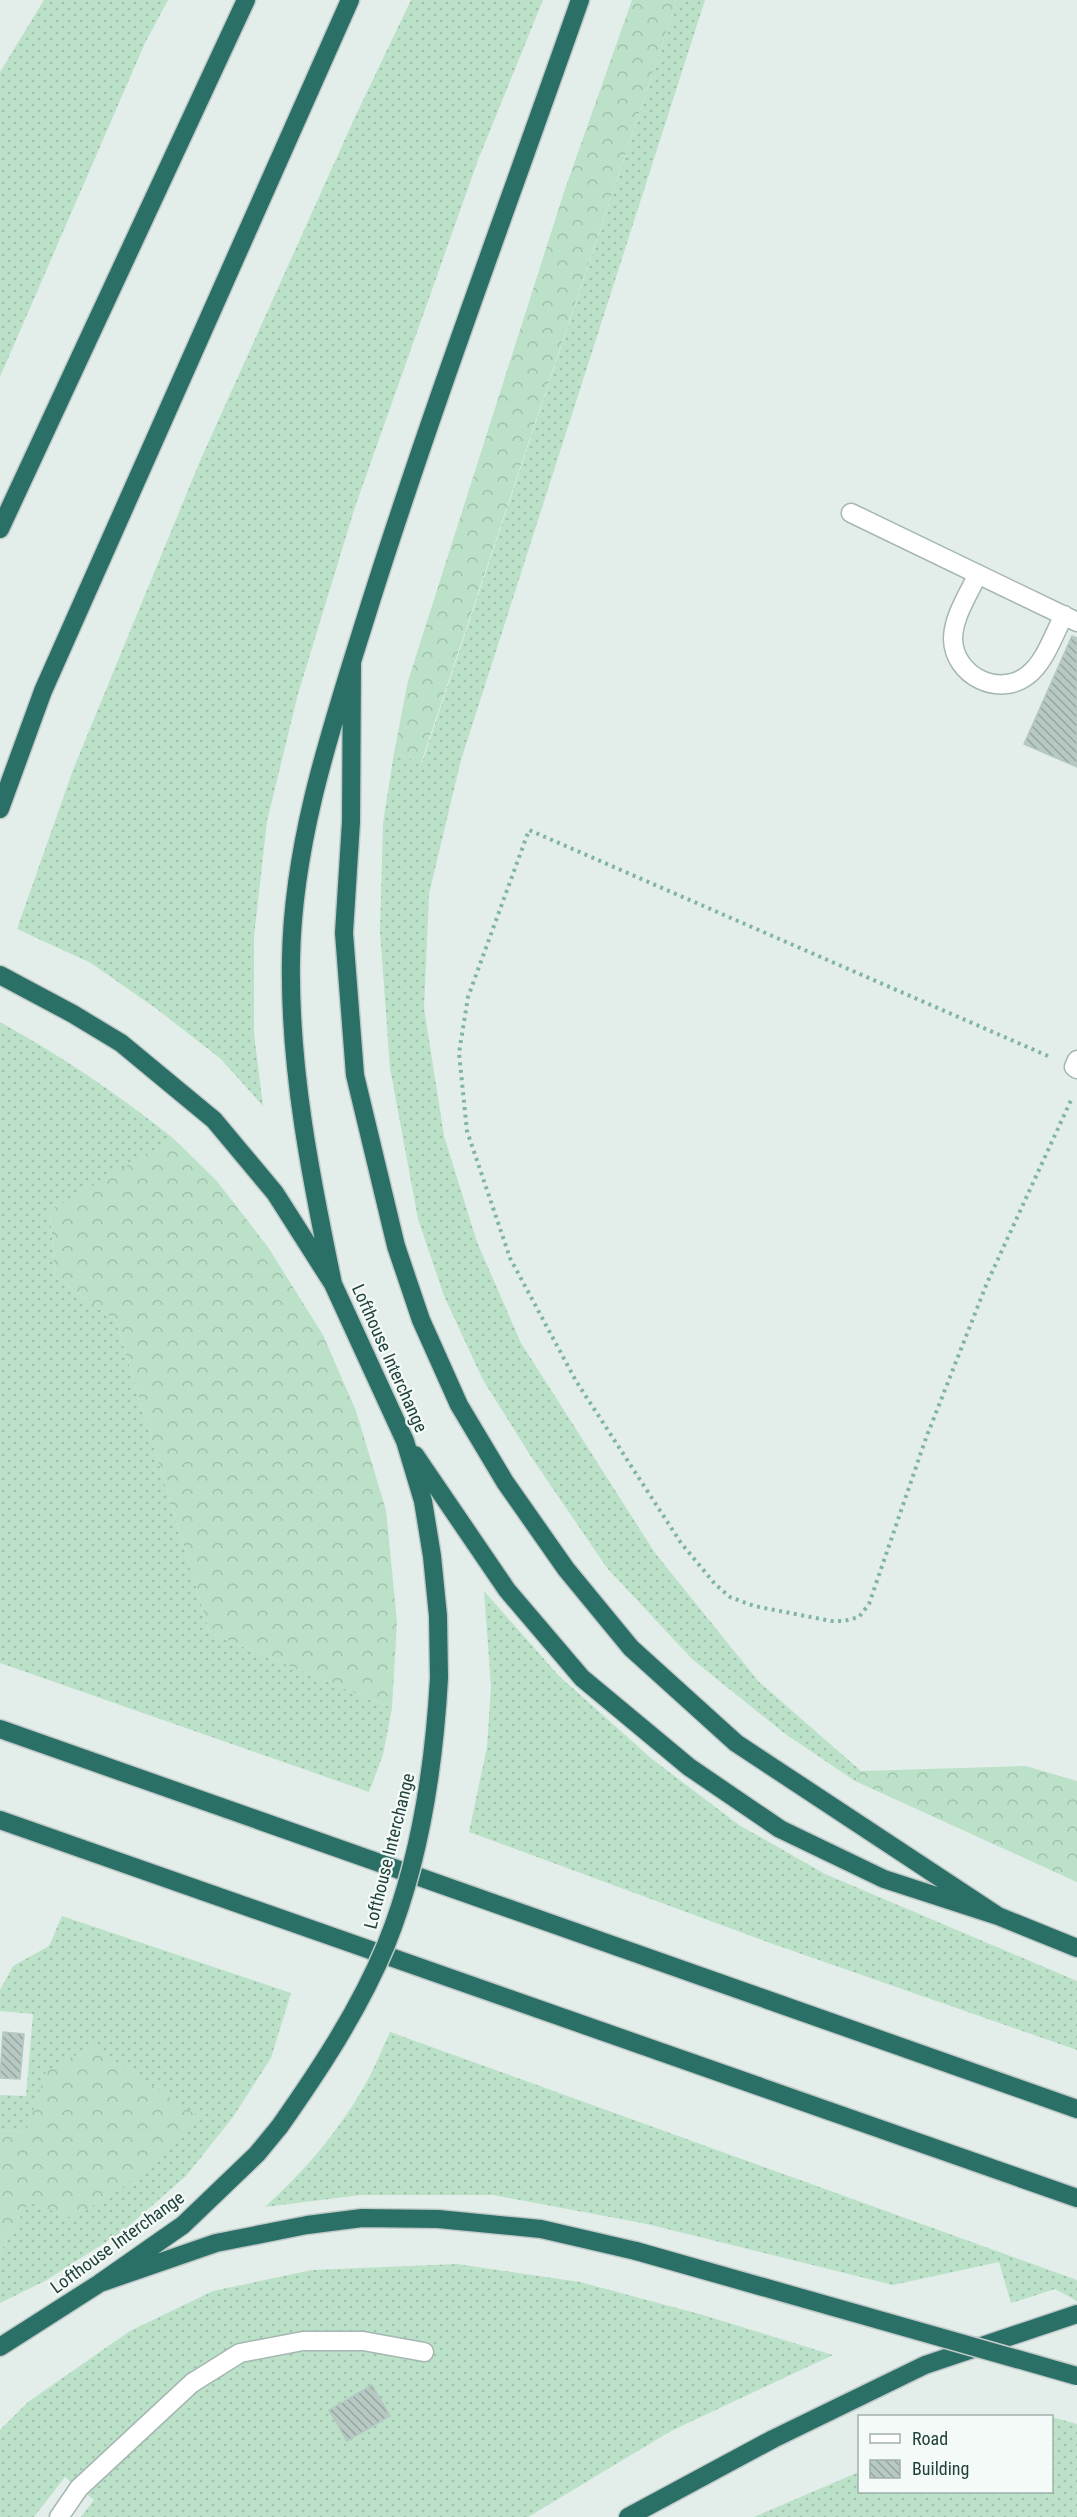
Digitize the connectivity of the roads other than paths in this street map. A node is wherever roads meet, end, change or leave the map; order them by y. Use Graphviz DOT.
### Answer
graph roads {
  1 [pos="246,0"];
  2 [pos="350,0"];
  3 [pos="580,0"];
  4 [pos="851,513"];
  5 [pos="0,529"];
  6 [pos="978,574"];
  7 [pos="1070,618"];
  8 [pos="352,662"];
  9 [pos="0,809"];
  10 [pos="0,975"];
  11 [pos="333,1284"];
  12 [pos="405,1441"];
  13 [pos="0,1729"];
  14 [pos="0,1820"];
  15 [pos="999,1916"];
  16 [pos="1077,1948"];
  17 [pos="1077,2109"];
  18 [pos="1077,2198"];
  19 [pos="100,2283"];
  20 [pos="1077,2314"];
  21 [pos="0,2348"];
  22 [pos="424,2352"];
  23 [pos="1077,2376"];
  24 [pos="59,2517"];
  25 [pos="627,2517"];
  1 -- 5 [label="highway"];
  2 -- 9 [label="highway"];
  3 -- 8 [label="highway"];
  4 -- 6 [label="lane"];
  6 -- 7 [label="lane"];
  6 -- 7 [label="lane"];
  8 -- 11 [label="highway"];
  8 -- 15 [label="highway"];
  10 -- 11 [label="highway, Lofthouse Interchange"];
  11 -- 12 [label="highway, Lofthouse Interchange"];
  12 -- 15 [label="highway"];
  12 -- 19 [label="highway, Lofthouse Interchange, bridge"];
  13 -- 17 [label="highway"];
  14 -- 18 [label="highway"];
  15 -- 16 [label="highway"];
  19 -- 21 [label="highway, Lofthouse Interchange"];
  19 -- 23 [label="highway, bridge"];
  20 -- 25 [label="highway"];
  22 -- 24 [label="lane"];
}
